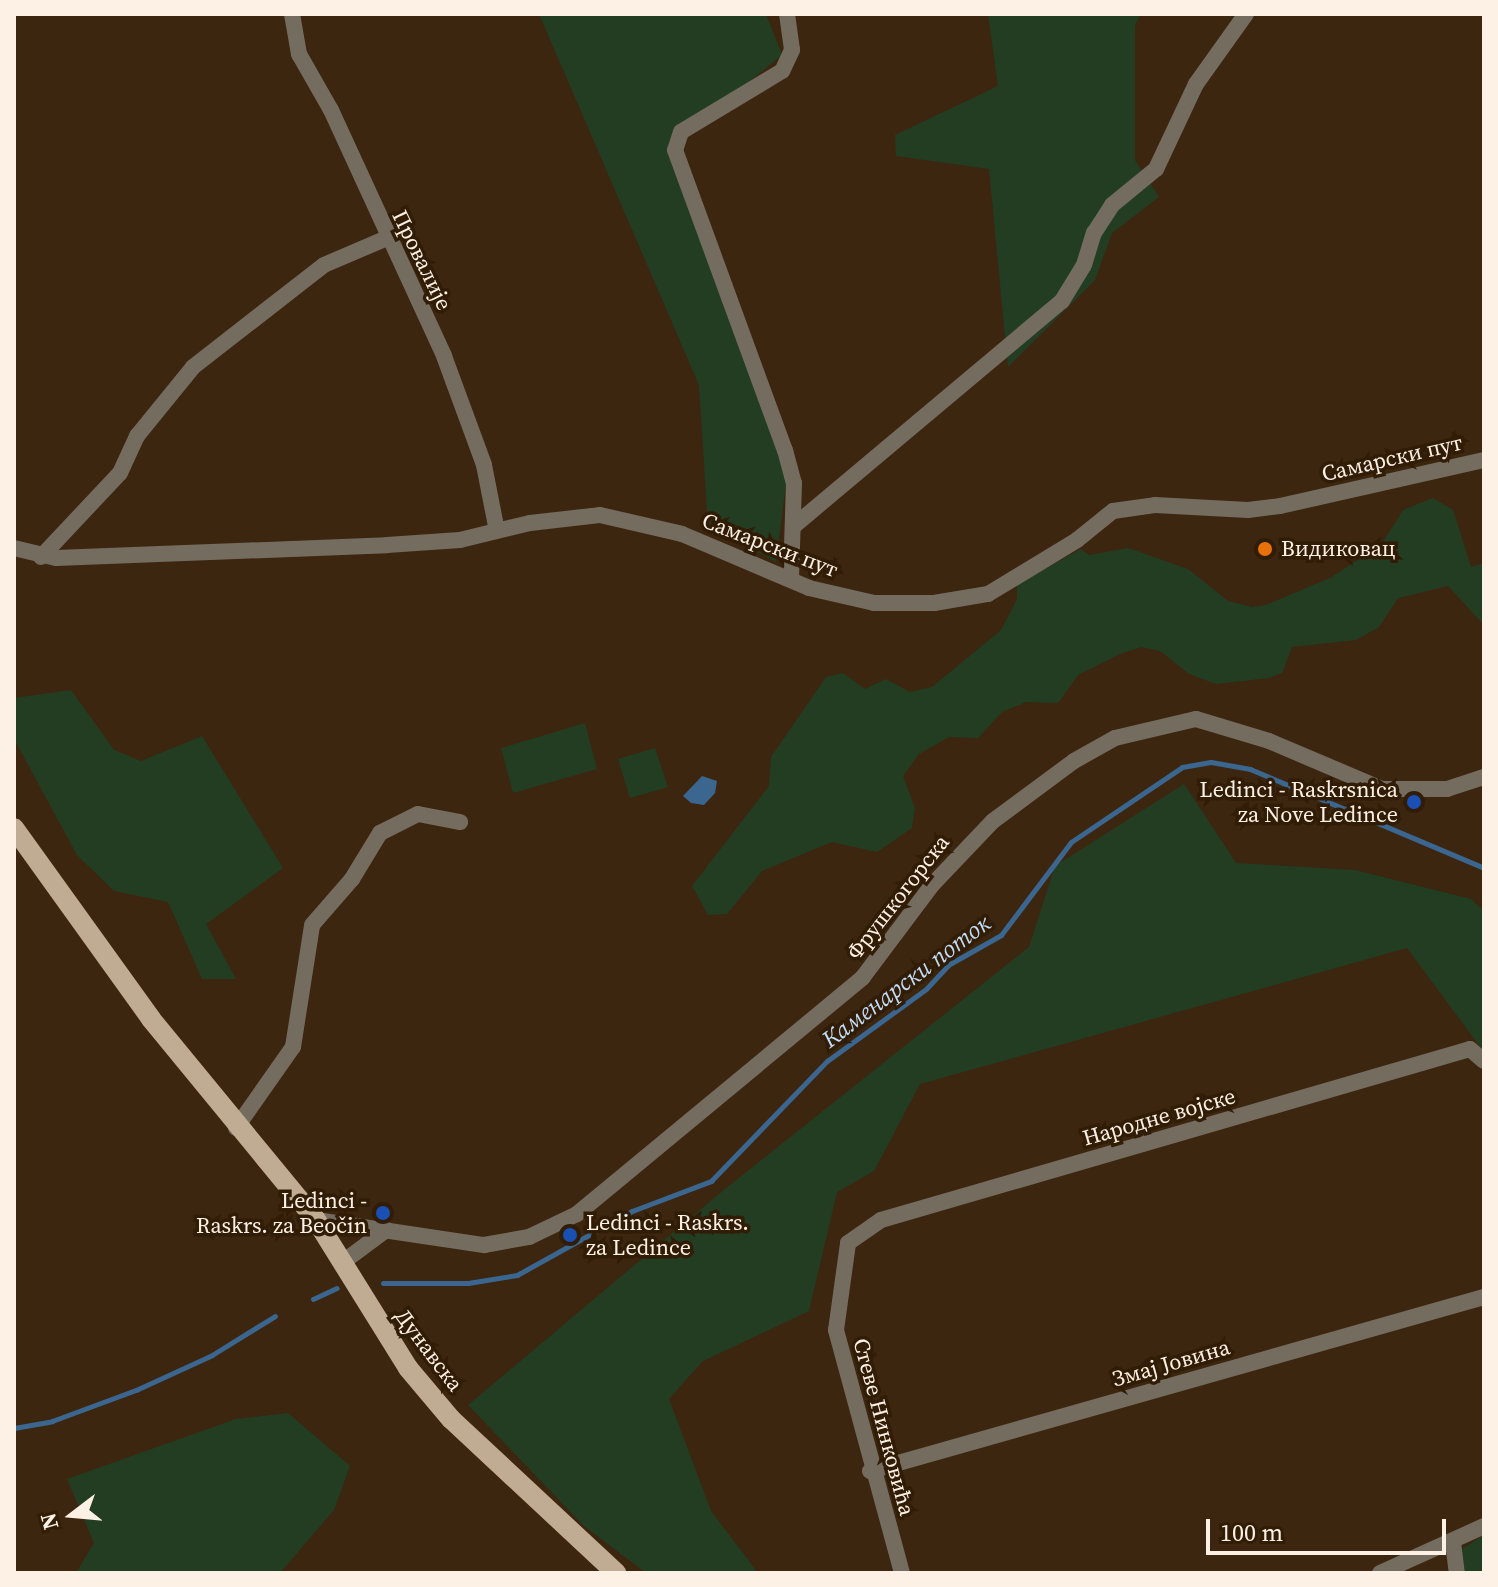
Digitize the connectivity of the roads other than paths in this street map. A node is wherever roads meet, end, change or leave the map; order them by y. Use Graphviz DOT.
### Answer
graph roads {
  1 [pos="292,14"];
  2 [pos="787,14"];
  3 [pos="1246,14"];
  4 [pos="387,238"];
  5 [pos="1484,460"];
  6 [pos="795,525"];
  7 [pos="497,531"];
  8 [pos="14,548"];
  9 [pos="41,557"];
  10 [pos="791,580"];
  11 [pos="1484,777"];
  12 [pos="460,822"];
  13 [pos="14,828"];
  14 [pos="1484,1061"];
  15 [pos="236,1128"];
  16 [pos="316,1220"];
  17 [pos="386,1230"];
  18 [pos="848,1243"];
  19 [pos="343,1262"];
  20 [pos="1484,1297"];
  21 [pos="870,1471"];
  22 [pos="1484,1526"];
  23 [pos="1453,1542"];
  24 [pos="616,1573"];
  25 [pos="902,1573"];
  26 [pos="1380,1573"];
  27 [pos="1457,1573"];
  1 -- 4 [label="street, Провалије"];
  2 -- 6 [label="street"];
  3 -- 6 [label="street"];
  4 -- 7 [label="street, Провалије"];
  4 -- 9 [label="street"];
  5 -- 10 [label="street, Самарски пут"];
  6 -- 10 [label="street"];
  7 -- 9 [label="street, Самарски пут"];
  7 -- 10 [label="street, Самарски пут"];
  8 -- 9 [label="street, Самарски пут"];
  11 -- 17 [label="street, Фрушкогорска"];
  12 -- 15 [label="street"];
  13 -- 15 [label="main road, Дунавска"];
  14 -- 18 [label="street, Народне војске"];
  15 -- 16 [label="main road, Дунавска"];
  16 -- 17 [label="street, Фрушкогорска"];
  16 -- 19 [label="main road, Дунавска"];
  17 -- 19 [label="street"];
  18 -- 21 [label="street, Стеве Нинковића"];
  19 -- 24 [label="main road, Дунавска"];
  20 -- 21 [label="street, Змај Јовина"];
  21 -- 25 [label="street, Стеве Нинковића"];
  22 -- 23 [label="street"];
  23 -- 26 [label="street"];
  23 -- 27 [label="street"];
}
